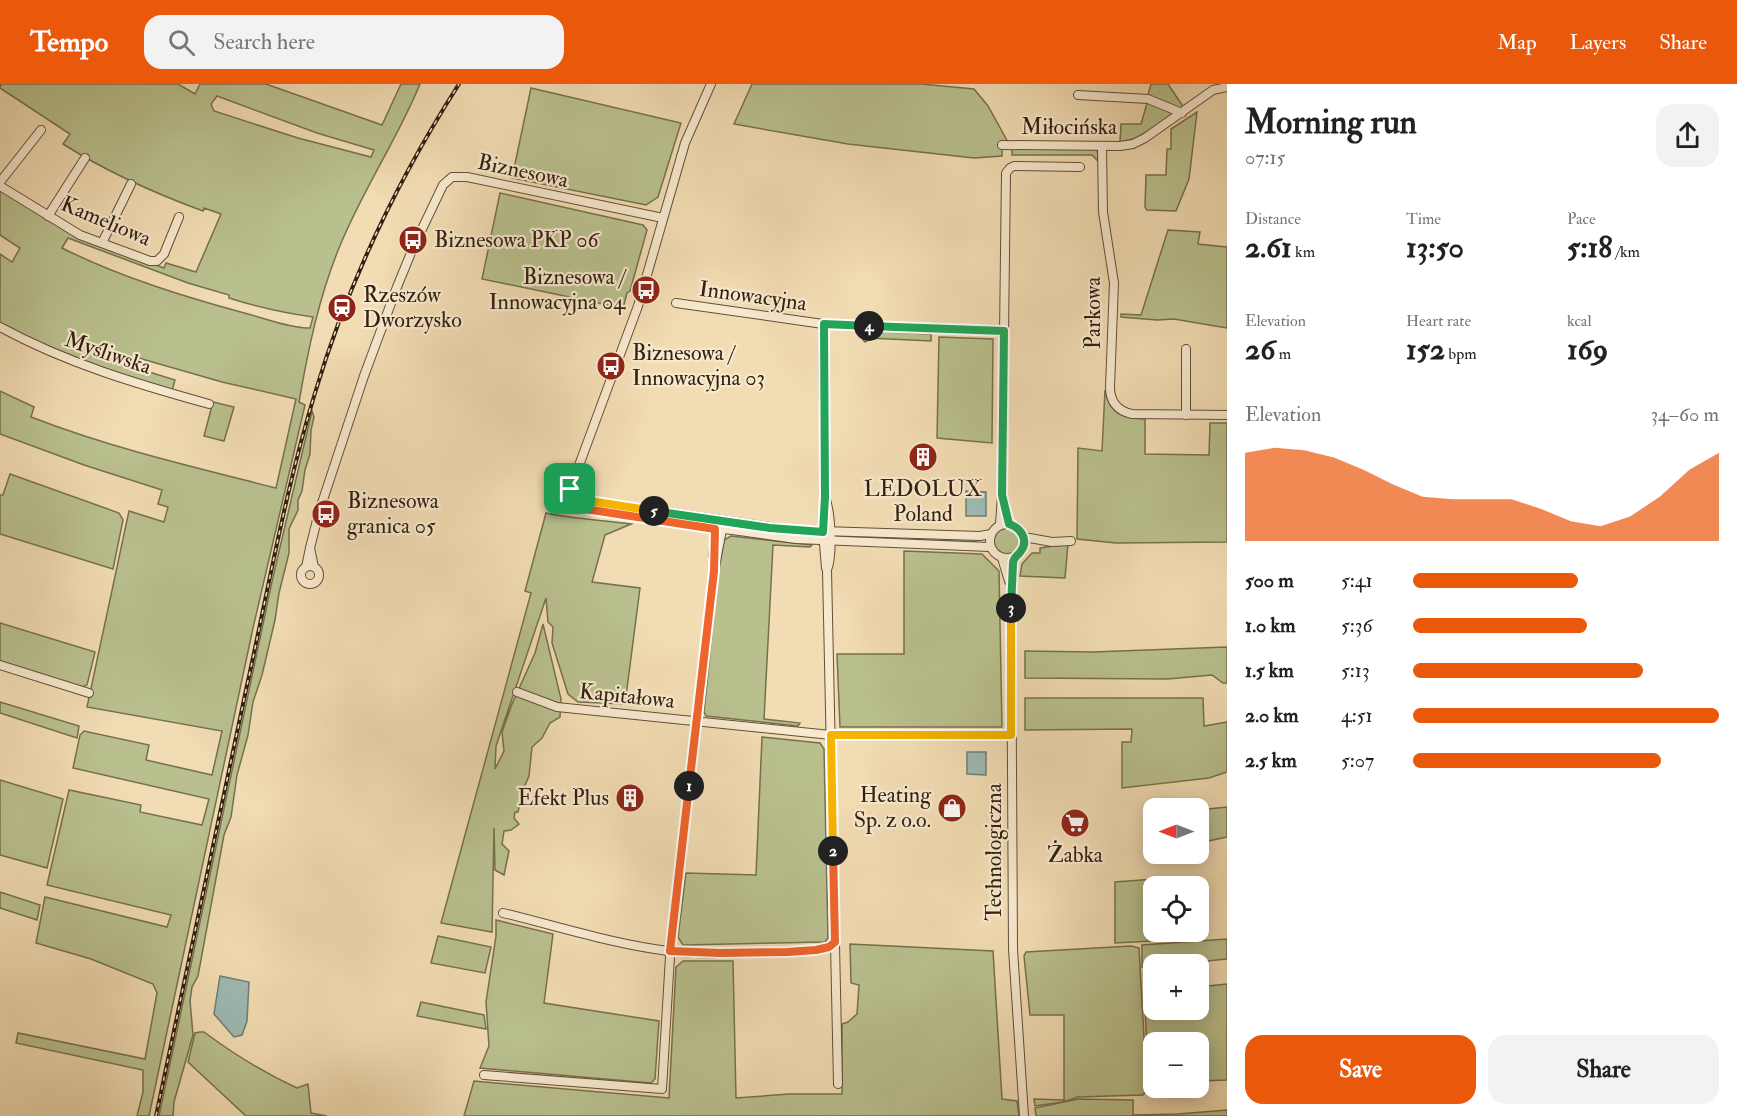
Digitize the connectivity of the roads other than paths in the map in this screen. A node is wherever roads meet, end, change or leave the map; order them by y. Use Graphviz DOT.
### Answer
graph roads {
  1 [pos="711,84"];
  2 [pos="1223,86"];
  3 [pos="1078,95"];
  4 [pos="1182,113"];
  5 [pos="40,130"];
  6 [pos="1002,145"];
  7 [pos="1102,146"];
  8 [pos="85,158"];
  9 [pos="1080,167"];
  10 [pos="0,184"];
  11 [pos="131,184"];
  12 [pos="48,216"];
  13 [pos="179,217"];
  14 [pos="663,218"];
  15 [pos="102,243"];
  16 [pos="676,303"];
  17 [pos="824,324"];
  18 [pos="0,327"];
  19 [pos="1004,331"];
  20 [pos="1186,349"];
  21 [pos="209,404"];
  22 [pos="1186,415"];
  23 [pos="1227,415"];
  24 [pos="570,489"];
  25 [pos="1002,495"];
  26 [pos="720,520"];
  27 [pos="1009,524"];
  28 [pos="1000,525"];
  29 [pos="718,529"];
  30 [pos="991,534"];
  31 [pos="827,536"];
  32 [pos="1024,537"];
  33 [pos="1071,541"];
  34 [pos="1052,542"];
  35 [pos="990,547"];
  36 [pos="1023,549"];
  37 [pos="1014,557"];
  38 [pos="1002,558"];
  39 [pos="310,567"];
  40 [pos="1011,588"];
  41 [pos="0,665"];
  42 [pos="517,692"];
  43 [pos="89,693"];
  44 [pos="696,722"];
  45 [pos="831,735"];
  46 [pos="1011,735"];
  47 [pos="503,913"];
  48 [pos="835,942"];
  49 [pos="670,951"];
  50 [pos="484,1075"];
  51 [pos="838,1084"];
  52 [pos="1024,1116"];
  1 -- 14 [label="street"];
  2 -- 4 [label="street, Miłocińska"];
  3 -- 4 [label="street"];
  4 -- 7 [label="street, Miłocińska"];
  5 -- 10 [label="street"];
  6 -- 7 [label="street, Miłocińska"];
  7 -- 22 [label="street, Parkowa"];
  8 -- 12 [label="street"];
  9 -- 19 [label="street"];
  10 -- 12 [label="street, Kameliowa"];
  11 -- 15 [label="street"];
  12 -- 15 [label="street, Kameliowa"];
  13 -- 15 [label="street, Kameliowa"];
  14 -- 24 [label="street"];
  14 -- 39 [label="street, Biznesowa"];
  16 -- 17 [label="street, Innowacyjna"];
  17 -- 19 [label="street, Innowacyjna"];
  17 -- 31 [label="street"];
  18 -- 21 [label="street, Myśliwska"];
  19 -- 25 [label="street"];
  20 -- 22 [label="street"];
  22 -- 23 [label="street, Parkowa"];
  24 -- 26 [label="street"];
  24 -- 29 [label="street"];
  25 -- 27 [label="street"];
  25 -- 28 [label="street"];
  26 -- 29 [label="street"];
  26 -- 31 [label="street"];
  27 -- 28 [label="street"];
  27 -- 32 [label="street"];
  28 -- 30 [label="street"];
  29 -- 31 [label="street"];
  29 -- 44 [label="street"];
  30 -- 31 [label="street"];
  30 -- 35 [label="street"];
  31 -- 35 [label="street"];
  31 -- 45 [label="street"];
  32 -- 34 [label="street"];
  32 -- 36 [label="street"];
  33 -- 34 [label="street"];
  34 -- 36 [label="street"];
  35 -- 38 [label="street"];
  36 -- 37 [label="street"];
  37 -- 38 [label="street"];
  37 -- 40 [label="street, Technologiczna"];
  38 -- 40 [label="street, Technologiczna"];
  40 -- 46 [label="street, Technologiczna"];
  41 -- 43 [label="street"];
  42 -- 44 [label="street, Kapitałowa"];
  44 -- 45 [label="street, Kapitałowa"];
  44 -- 49 [label="street"];
  45 -- 46 [label="street, Kapitałowa"];
  45 -- 48 [label="street"];
  46 -- 52 [label="street, Technologiczna"];
  47 -- 49 [label="street"];
  48 -- 49 [label="street"];
  48 -- 51 [label="street"];
  49 -- 50 [label="street"];
}
